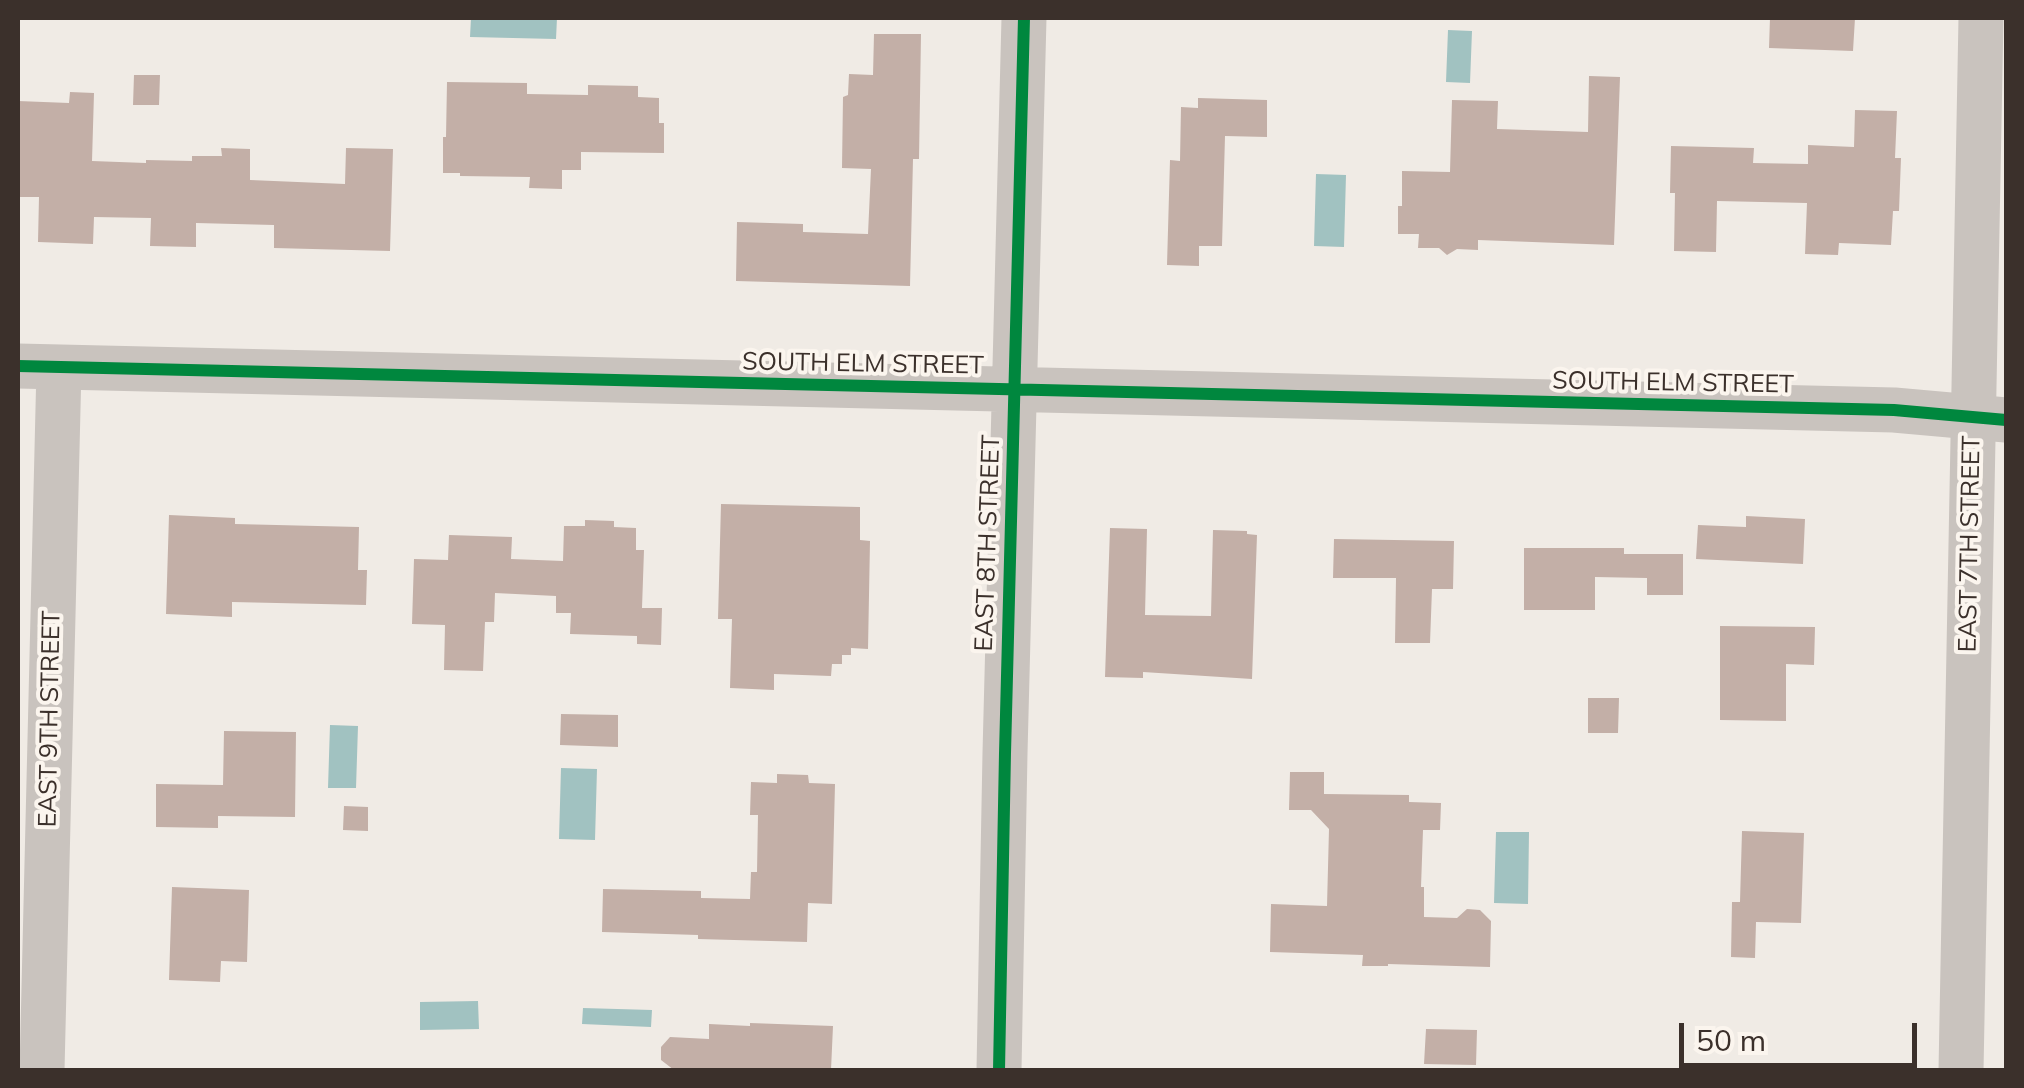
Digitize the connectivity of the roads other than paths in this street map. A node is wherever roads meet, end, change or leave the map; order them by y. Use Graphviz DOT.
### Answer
graph roads {
  1 [pos="1024,18"];
  2 [pos="1981,18"];
  3 [pos="38,367"];
  4 [pos="1016,390"];
  5 [pos="1989,418"];
  6 [pos="42,1070"];
  7 [pos="999,1070"];
  8 [pos="1961,1070"];
  1 -- 4 [label="street, EAST 8TH STREET"];
  2 -- 5 [label="street, EAST 7TH STREET"];
  3 -- 4 [label="street, SOUTH ELM STREET"];
  3 -- 6 [label="street, EAST 9TH STREET"];
  4 -- 5 [label="street, SOUTH ELM STREET"];
  4 -- 7 [label="street, EAST 8TH STREET"];
  5 -- 8 [label="street, EAST 7TH STREET"];
}
